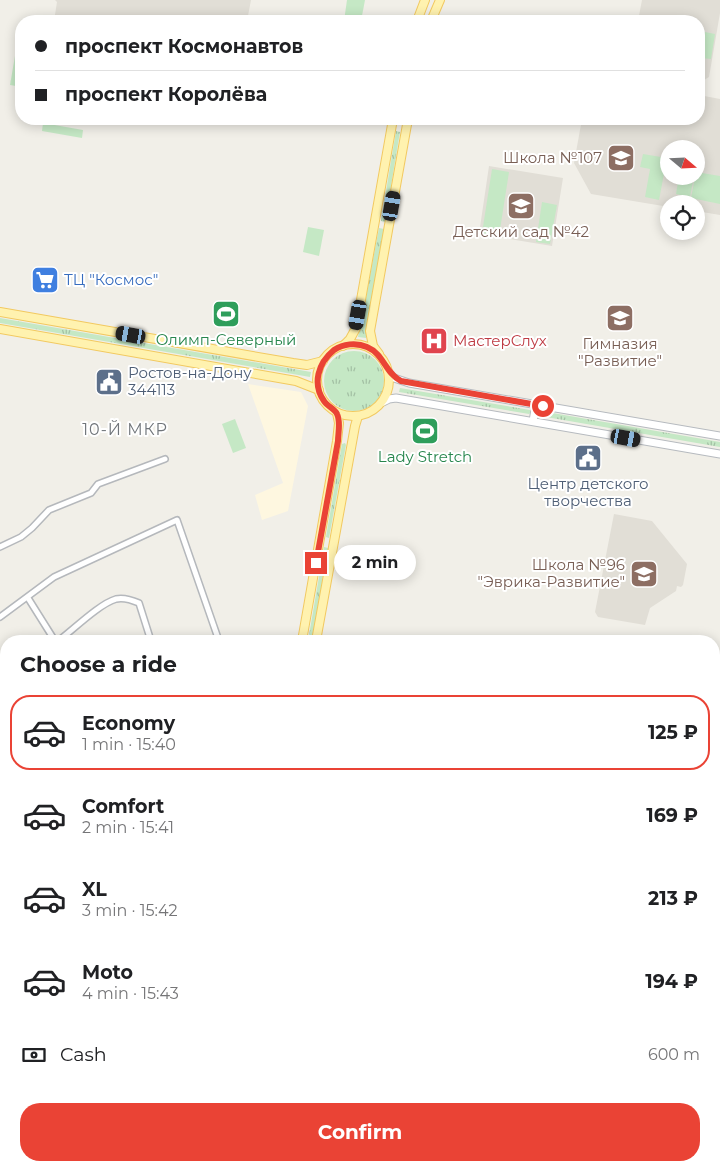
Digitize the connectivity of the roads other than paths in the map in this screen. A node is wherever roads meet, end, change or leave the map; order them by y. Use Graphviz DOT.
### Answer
graph roads {
  1 [pos="425,0"];
  2 [pos="440,0"];
  3 [pos="419,15"];
  4 [pos="434,15"];
  5 [pos="392,125"];
  6 [pos="407,125"];
  7 [pos="391,132"];
  8 [pos="405,134"];
  9 [pos="375,220"];
  10 [pos="389,222"];
  11 [pos="0,312"];
  12 [pos="0,329"];
  13 [pos="344,346"];
  14 [pos="379,354"];
  15 [pos="323,361"];
  16 [pos="389,373"];
  17 [pos="319,390"];
  18 [pos="383,402"];
  19 [pos="536,404"];
  20 [pos="337,413"];
  21 [pos="358,416"];
  22 [pos="533,421"];
  23 [pos="720,436"];
  24 [pos="720,454"];
  25 [pos="165,459"];
  26 [pos="319,546"];
  27 [pos="0,547"];
  28 [pos="334,548"];
  29 [pos="28,598"];
  30 [pos="0,617"];
  31 [pos="53,635"];
  32 [pos="65,635"];
  33 [pos="148,635"];
  34 [pos="217,635"];
  35 [pos="303,635"];
  36 [pos="317,635"];
  1 -- 3 [label="main road"];
  2 -- 4 [label="main road"];
  5 -- 7 [label="main road"];
  6 -- 8 [label="main road"];
  7 -- 8 [label="main road"];
  7 -- 9 [label="main road"];
  8 -- 10 [label="main road"];
  9 -- 10 [label="main road"];
  9 -- 13 [label="main road"];
  10 -- 14 [label="main road"];
  11 -- 15 [label="main road"];
  12 -- 17 [label="main road"];
  13 -- 14 [label="main road"];
  13 -- 15 [label="main road"];
  14 -- 16 [label="main road"];
  15 -- 17 [label="main road"];
  16 -- 18 [label="main road"];
  16 -- 19 [label="main road"];
  17 -- 20 [label="main road"];
  18 -- 21 [label="main road"];
  18 -- 22 [label="main road"];
  19 -- 22 [label="main road"];
  19 -- 23 [label="main road"];
  20 -- 21 [label="main road"];
  20 -- 26 [label="main road"];
  21 -- 28 [label="main road"];
  22 -- 24 [label="main road"];
  25 -- 27 [label="street"];
  26 -- 28 [label="main road"];
  26 -- 35 [label="main road"];
  28 -- 36 [label="main road"];
  29 -- 30 [label="street"];
  29 -- 31 [label="street"];
  29 -- 34 [label="street"];
  32 -- 33 [label="street"];
}
